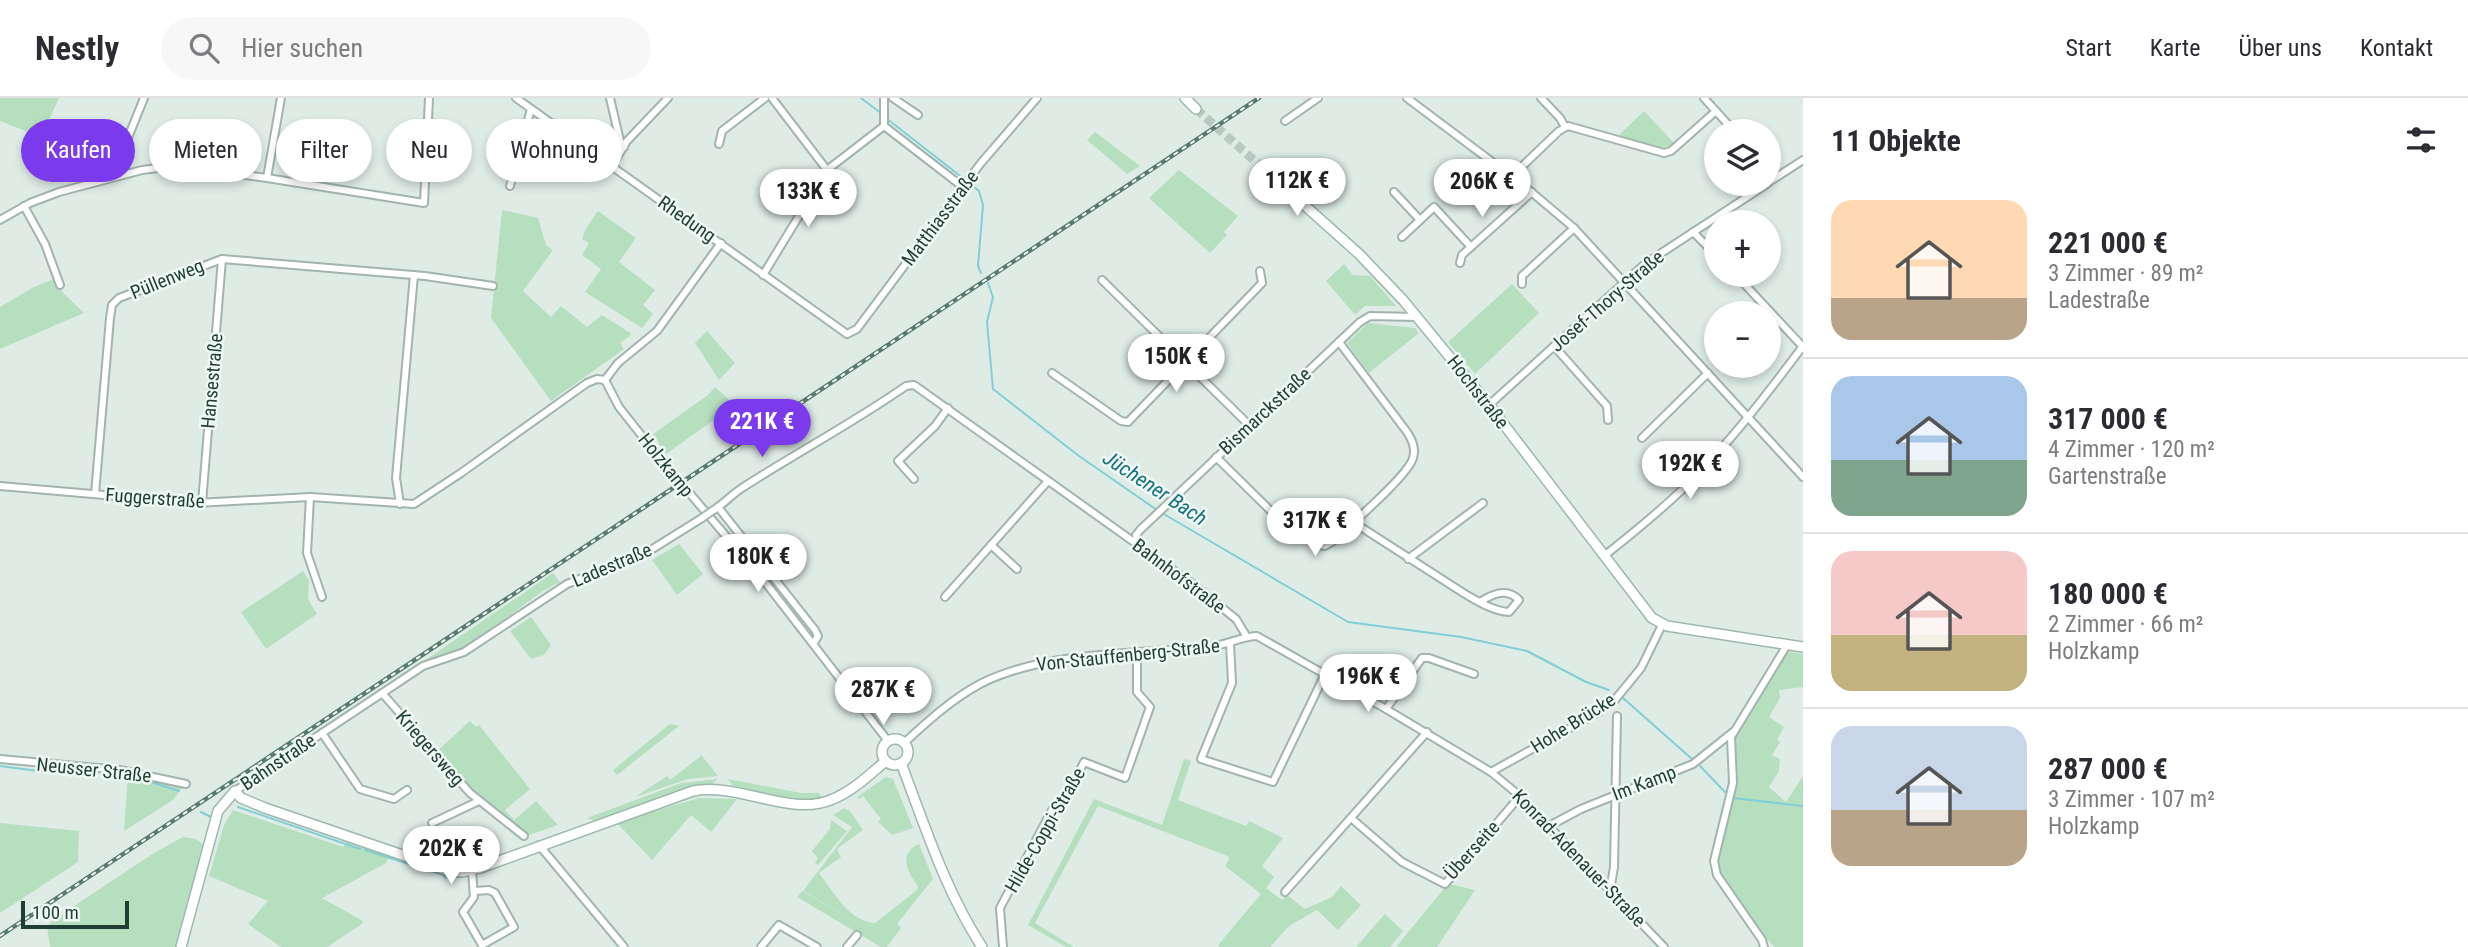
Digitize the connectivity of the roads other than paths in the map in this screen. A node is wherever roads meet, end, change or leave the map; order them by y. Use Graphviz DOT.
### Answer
graph roads {
  1 [pos="144,98"];
  2 [pos="281,98"];
  3 [pos="429,98"];
  4 [pos="516,98"];
  5 [pos="610,98"];
  6 [pos="668,98"];
  7 [pos="765,98"];
  8 [pos="772,98"];
  9 [pos="893,98"];
  10 [pos="1037,98"];
  11 [pos="1185,98"];
  12 [pos="1318,98"];
  13 [pos="1407,98"];
  14 [pos="1541,98"];
  15 [pos="1704,98"];
  16 [pos="884,100"];
  17 [pos="531,109"];
  18 [pos="1196,109"];
  19 [pos="1716,111"];
  20 [pos="918,115"];
  21 [pos="545,119"];
  22 [pos="1723,119"];
  23 [pos="135,120"];
  24 [pos="1285,121"];
  25 [pos="884,124"];
  26 [pos="1565,127"];
  27 [pos="719,144"];
  28 [pos="624,147"];
  29 [pos="622,150"];
  30 [pos="1803,160"];
  31 [pos="827,170"];
  32 [pos="135,172"];
  33 [pos="622,173"];
  34 [pos="1781,175"];
  35 [pos="1512,176"];
  36 [pos="1273,177"];
  37 [pos="267,178"];
  38 [pos="94,182"];
  39 [pos="510,186"];
  40 [pos="964,186"];
  41 [pos="1394,192"];
  42 [pos="1532,192"];
  43 [pos="1748,196"];
  44 [pos="24,206"];
  45 [pos="0,220"];
  46 [pos="1420,220"];
  47 [pos="1574,228"];
  48 [pos="1693,232"];
  49 [pos="1402,237"];
  50 [pos="721,243"];
  51 [pos="1704,243"];
  52 [pos="1471,247"];
  53 [pos="222,258"];
  54 [pos="1460,263"];
  55 [pos="1260,271"];
  56 [pos="414,275"];
  57 [pos="763,275"];
  58 [pos="1102,280"];
  59 [pos="1624,282"];
  60 [pos="1522,284"];
  61 [pos="60,285"];
  62 [pos="493,286"];
  63 [pos="1747,287"];
  64 [pos="1417,317"];
  65 [pos="842,331"];
  66 [pos="1339,341"];
  67 [pos="1554,346"];
  68 [pos="1803,346"];
  69 [pos="1187,363"];
  70 [pos="1704,370"];
  71 [pos="1052,373"];
  72 [pos="1704,376"];
  73 [pos="1712,378"];
  74 [pos="605,380"];
  75 [pos="910,385"];
  76 [pos="1489,405"];
  77 [pos="948,408"];
  78 [pos="1747,416"];
  79 [pos="1608,420"];
  80 [pos="1250,426"];
  81 [pos="1642,438"];
  82 [pos="1216,457"];
  83 [pos="1803,477"];
  84 [pos="914,479"];
  85 [pos="1048,481"];
  86 [pos="0,486"];
  87 [pos="95,494"];
  88 [pos="310,497"];
  89 [pos="202,503"];
  90 [pos="1483,503"];
  91 [pos="400,504"];
  92 [pos="715,509"];
  93 [pos="1353,522"];
  94 [pos="991,545"];
  95 [pos="1138,545"];
  96 [pos="1604,556"];
  97 [pos="1408,559"];
  98 [pos="1017,569"];
  99 [pos="322,597"];
  100 [pos="944,597"];
  101 [pos="1480,602"];
  102 [pos="1662,625"];
  103 [pos="1247,637"];
  104 [pos="814,643"];
  105 [pos="1230,644"];
  106 [pos="1787,645"];
  107 [pos="1803,647"];
  108 [pos="1137,653"];
  109 [pos="1325,674"];
  110 [pos="1474,674"];
  111 [pos="382,693"];
  112 [pos="1386,709"];
  113 [pos="1617,716"];
  114 [pos="1734,731"];
  115 [pos="1427,732"];
  116 [pos="322,733"];
  117 [pos="888,741"];
  118 [pos="904,743"];
  119 [pos="0,759"];
  120 [pos="886,761"];
  121 [pos="901,763"];
  122 [pos="1491,772"];
  123 [pos="187,784"];
  124 [pos="407,790"];
  125 [pos="235,791"];
  126 [pos="1615,795"];
  127 [pos="1520,796"];
  128 [pos="479,801"];
  129 [pos="1351,818"];
  130 [pos="432,823"];
  131 [pos="1549,826"];
  132 [pos="524,836"];
  133 [pos="540,845"];
  134 [pos="472,871"];
  135 [pos="475,891"];
  136 [pos="1611,891"];
  137 [pos="1285,892"];
  138 [pos="857,935"];
  139 [pos="180,947"];
  140 [pos="624,947"];
  141 [pos="761,947"];
  142 [pos="817,947"];
  143 [pos="847,947"];
  144 [pos="982,947"];
  145 [pos="1003,947"];
  146 [pos="1664,947"];
  147 [pos="1764,947"];
  1 -- 23 [label="street"];
  2 -- 37 [label="street"];
  3 -- 37 [label="street"];
  4 -- 17 [label="street, Rhedung"];
  5 -- 28 [label="street"];
  6 -- 28 [label="street"];
  7 -- 27 [label="street"];
  8 -- 31 [label="street"];
  9 -- 20 [label="street"];
  10 -- 40 [label="street, Matthiasstraße"];
  11 -- 18 [label="street"];
  12 -- 24 [label="street"];
  13 -- 35 [label="street"];
  14 -- 26 [label="street"];
  15 -- 19 [label="street"];
  16 -- 25 [label="street"];
  17 -- 21 [label="street, Rhedung"];
  17 -- 39 [label="street"];
  19 -- 22 [label="street"];
  19 -- 26 [label="street"];
  25 -- 31 [label="street"];
  25 -- 40 [label="street"];
  26 -- 35 [label="street"];
  28 -- 29 [label="street"];
  30 -- 34 [label="street, Josef-Thory-Straße"];
  31 -- 57 [label="street"];
  32 -- 37 [label="street"];
  33 -- 50 [label="street, Rhedung"];
  35 -- 42 [label="street"];
  36 -- 64 [label="street, Hochstraße"];
  38 -- 44 [label="street"];
  40 -- 65 [label="street, Matthiasstraße"];
  41 -- 46 [label="street"];
  42 -- 47 [label="street"];
  42 -- 52 [label="street"];
  43 -- 48 [label="street, Josef-Thory-Straße"];
  44 -- 45 [label="street"];
  44 -- 61 [label="street"];
  46 -- 49 [label="street"];
  46 -- 52 [label="street"];
  47 -- 59 [label="street"];
  47 -- 60 [label="street"];
  48 -- 51 [label="street"];
  48 -- 59 [label="street, Josef-Thory-Straße"];
  50 -- 57 [label="street, Rhedung"];
  50 -- 74 [label="street"];
  52 -- 54 [label="street"];
  53 -- 56 [label="street, Püllenweg"];
  53 -- 87 [label="street, Püllenweg"];
  53 -- 89 [label="street, Hansestraße"];
  55 -- 69 [label="street"];
  56 -- 62 [label="street, Püllenweg"];
  56 -- 91 [label="street"];
  57 -- 65 [label="street, Rhedung"];
  58 -- 69 [label="street"];
  59 -- 67 [label="street, Josef-Thory-Straße"];
  59 -- 70 [label="street"];
  63 -- 68 [label="street"];
  64 -- 66 [label="street, Bismarckstraße"];
  64 -- 76 [label="street, Hochstraße"];
  66 -- 80 [label="street, Bismarckstraße"];
  66 -- 93 [label="street"];
  67 -- 76 [label="street, Josef-Thory-Straße"];
  67 -- 79 [label="street"];
  68 -- 78 [label="street"];
  69 -- 71 [label="street"];
  69 -- 80 [label="street"];
  72 -- 81 [label="street"];
  73 -- 78 [label="street"];
  74 -- 91 [label="street"];
  74 -- 104 [label="street, Holzkamp"];
  75 -- 77 [label="street, Bahnhofstraße"];
  75 -- 92 [label="street, Ladestraße"];
  76 -- 96 [label="street, Hochstraße"];
  77 -- 84 [label="street"];
  77 -- 85 [label="street, Bahnhofstraße"];
  78 -- 83 [label="street"];
  78 -- 96 [label="street"];
  80 -- 82 [label="street, Bismarckstraße"];
  82 -- 93 [label="street"];
  82 -- 95 [label="street, Bismarckstraße"];
  85 -- 94 [label="street"];
  85 -- 95 [label="street, Bahnhofstraße"];
  86 -- 87 [label="street, Fuggerstraße"];
  87 -- 89 [label="street, Fuggerstraße"];
  88 -- 89 [label="street, Fuggerstraße"];
  88 -- 91 [label="street"];
  88 -- 99 [label="street"];
  90 -- 97 [label="street"];
  92 -- 104 [label="street, Holzkamp"];
  92 -- 111 [label="street, Ladestraße, bridge"];
  93 -- 97 [label="street"];
  94 -- 98 [label="street"];
  94 -- 100 [label="street"];
  95 -- 103 [label="street, Bahnhofstraße"];
  96 -- 102 [label="street, Hochstraße"];
  97 -- 101 [label="street"];
  101 -- 101 [label="street"];
  102 -- 106 [label="street"];
  102 -- 122 [label="street, Hohe Brücke"];
  103 -- 105 [label="street, Von-Stauffenberg-Straße"];
  103 -- 109 [label="street"];
  104 -- 117 [label="street, Holzkamp"];
  105 -- 108 [label="street, Von-Stauffenberg-Straße"];
  105 -- 109 [label="street"];
  106 -- 107 [label="street"];
  106 -- 114 [label="street"];
  108 -- 118 [label="street, Von-Stauffenberg-Straße"];
  108 -- 145 [label="street, Hilde-Coppi-Straße"];
  109 -- 112 [label="street"];
  110 -- 112 [label="street"];
  111 -- 116 [label="street, Bahnstraße"];
  111 -- 128 [label="street, Kriegersweg"];
  112 -- 115 [label="street"];
  113 -- 126 [label="street"];
  114 -- 126 [label="street, Im Kamp"];
  114 -- 147 [label="street"];
  115 -- 122 [label="street"];
  115 -- 129 [label="street"];
  116 -- 124 [label="street, Bahnstraße"];
  116 -- 125 [label="street, Bahnstraße"];
  117 -- 118 [label="street"];
  117 -- 120 [label="street"];
  118 -- 121 [label="street"];
  119 -- 123 [label="street, Neusser Straße"];
  120 -- 121 [label="street"];
  120 -- 133 [label="street"];
  121 -- 144 [label="street"];
  122 -- 127 [label="street, Konrad-Adenauer-Straße"];
  125 -- 134 [label="street"];
  125 -- 139 [label="street"];
  126 -- 131 [label="street, Im Kamp"];
  126 -- 136 [label="street"];
  127 -- 129 [label="street, Überseite"];
  127 -- 131 [label="street, Konrad-Adenauer-Straße"];
  128 -- 130 [label="street, Kriegersweg"];
  128 -- 132 [label="street, Kriegersweg"];
  129 -- 137 [label="street"];
  131 -- 136 [label="street, Konrad-Adenauer-Straße"];
  133 -- 134 [label="street"];
  133 -- 140 [label="street"];
  134 -- 135 [label="street"];
  135 -- 135 [label="street"];
  136 -- 146 [label="street, Konrad-Adenauer-Straße"];
  138 -- 143 [label="street"];
  141 -- 142 [label="street"];
}
